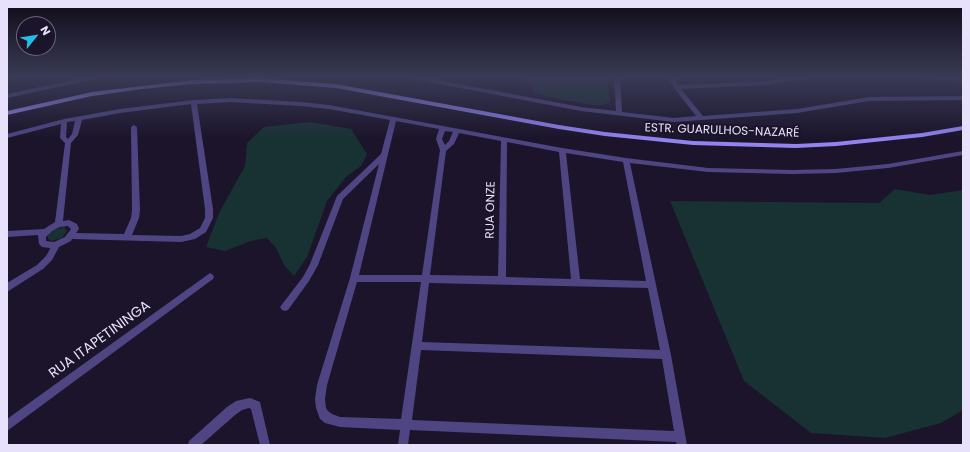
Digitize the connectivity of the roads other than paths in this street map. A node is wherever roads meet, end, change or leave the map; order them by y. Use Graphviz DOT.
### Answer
graph roads {
  1 [pos="74,98"];
  2 [pos="401,98"];
  3 [pos="521,98"];
  4 [pos="618,98"];
  5 [pos="684,98"];
  6 [pos="954,98"];
  7 [pos="194,102"];
  8 [pos="7,113"];
  9 [pos="619,114"];
  10 [pos="700,117"];
  11 [pos="79,118"];
  12 [pos="394,118"];
  13 [pos="64,121"];
  14 [pos="134,127"];
  15 [pos="443,128"];
  16 [pos="963,128"];
  17 [pos="457,131"];
  18 [pos="7,136"];
  19 [pos="504,140"];
  20 [pos="68,143"];
  21 [pos="443,150"];
  22 [pos="562,150"];
  23 [pos="963,154"];
  24 [pos="383,156"];
  25 [pos="626,160"];
  26 [pos="59,224"];
  27 [pos="45,232"];
  28 [pos="7,234"];
  29 [pos="71,236"];
  30 [pos="127,238"];
  31 [pos="55,245"];
  32 [pos="210,277"];
  33 [pos="354,278"];
  34 [pos="426,279"];
  35 [pos="502,280"];
  36 [pos="576,283"];
  37 [pos="652,285"];
  38 [pos="7,288"];
  39 [pos="285,307"];
  40 [pos="417,346"];
  41 [pos="666,355"];
  42 [pos="7,426"];
  43 [pos="405,426"];
  44 [pos="681,441"];
  45 [pos="193,445"];
  46 [pos="265,445"];
  47 [pos="403,445"];
  1 -- 8 [label="main road, ESTR. GUARULHOS-NAZARÉ"];
  2 -- 16 [label="main road, ESTR. GUARULHOS-NAZARÉ"];
  3 -- 9 [label="street"];
  4 -- 9 [label="street"];
  5 -- 10 [label="street"];
  6 -- 10 [label="street"];
  7 -- 11 [label="street"];
  7 -- 12 [label="street"];
  7 -- 30 [label="street"];
  9 -- 10 [label="street"];
  11 -- 13 [label="street"];
  11 -- 20 [label="street"];
  12 -- 15 [label="street"];
  12 -- 24 [label="street"];
  13 -- 18 [label="street"];
  13 -- 20 [label="street"];
  14 -- 30 [label="street"];
  15 -- 17 [label="street"];
  15 -- 21 [label="street"];
  17 -- 19 [label="street"];
  17 -- 21 [label="street"];
  19 -- 22 [label="street"];
  19 -- 35 [label="street, RUA ONZE"];
  20 -- 26 [label="street"];
  21 -- 34 [label="street"];
  22 -- 25 [label="street"];
  22 -- 36 [label="street"];
  23 -- 25 [label="street"];
  24 -- 33 [label="street"];
  24 -- 39 [label="street"];
  25 -- 37 [label="street"];
  26 -- 27 [label="street"];
  26 -- 29 [label="street"];
  27 -- 28 [label="street"];
  27 -- 31 [label="street"];
  29 -- 30 [label="street"];
  29 -- 31 [label="street"];
  31 -- 38 [label="street"];
  32 -- 42 [label="street, RUA ITAPETININGA"];
  33 -- 34 [label="street"];
  33 -- 43 [label="street"];
  34 -- 35 [label="street"];
  34 -- 40 [label="street"];
  35 -- 36 [label="street"];
  36 -- 37 [label="street"];
  37 -- 41 [label="street"];
  40 -- 41 [label="street"];
  40 -- 43 [label="street"];
  41 -- 44 [label="street"];
  43 -- 44 [label="street"];
  43 -- 47 [label="street"];
  45 -- 46 [label="street"];
}
